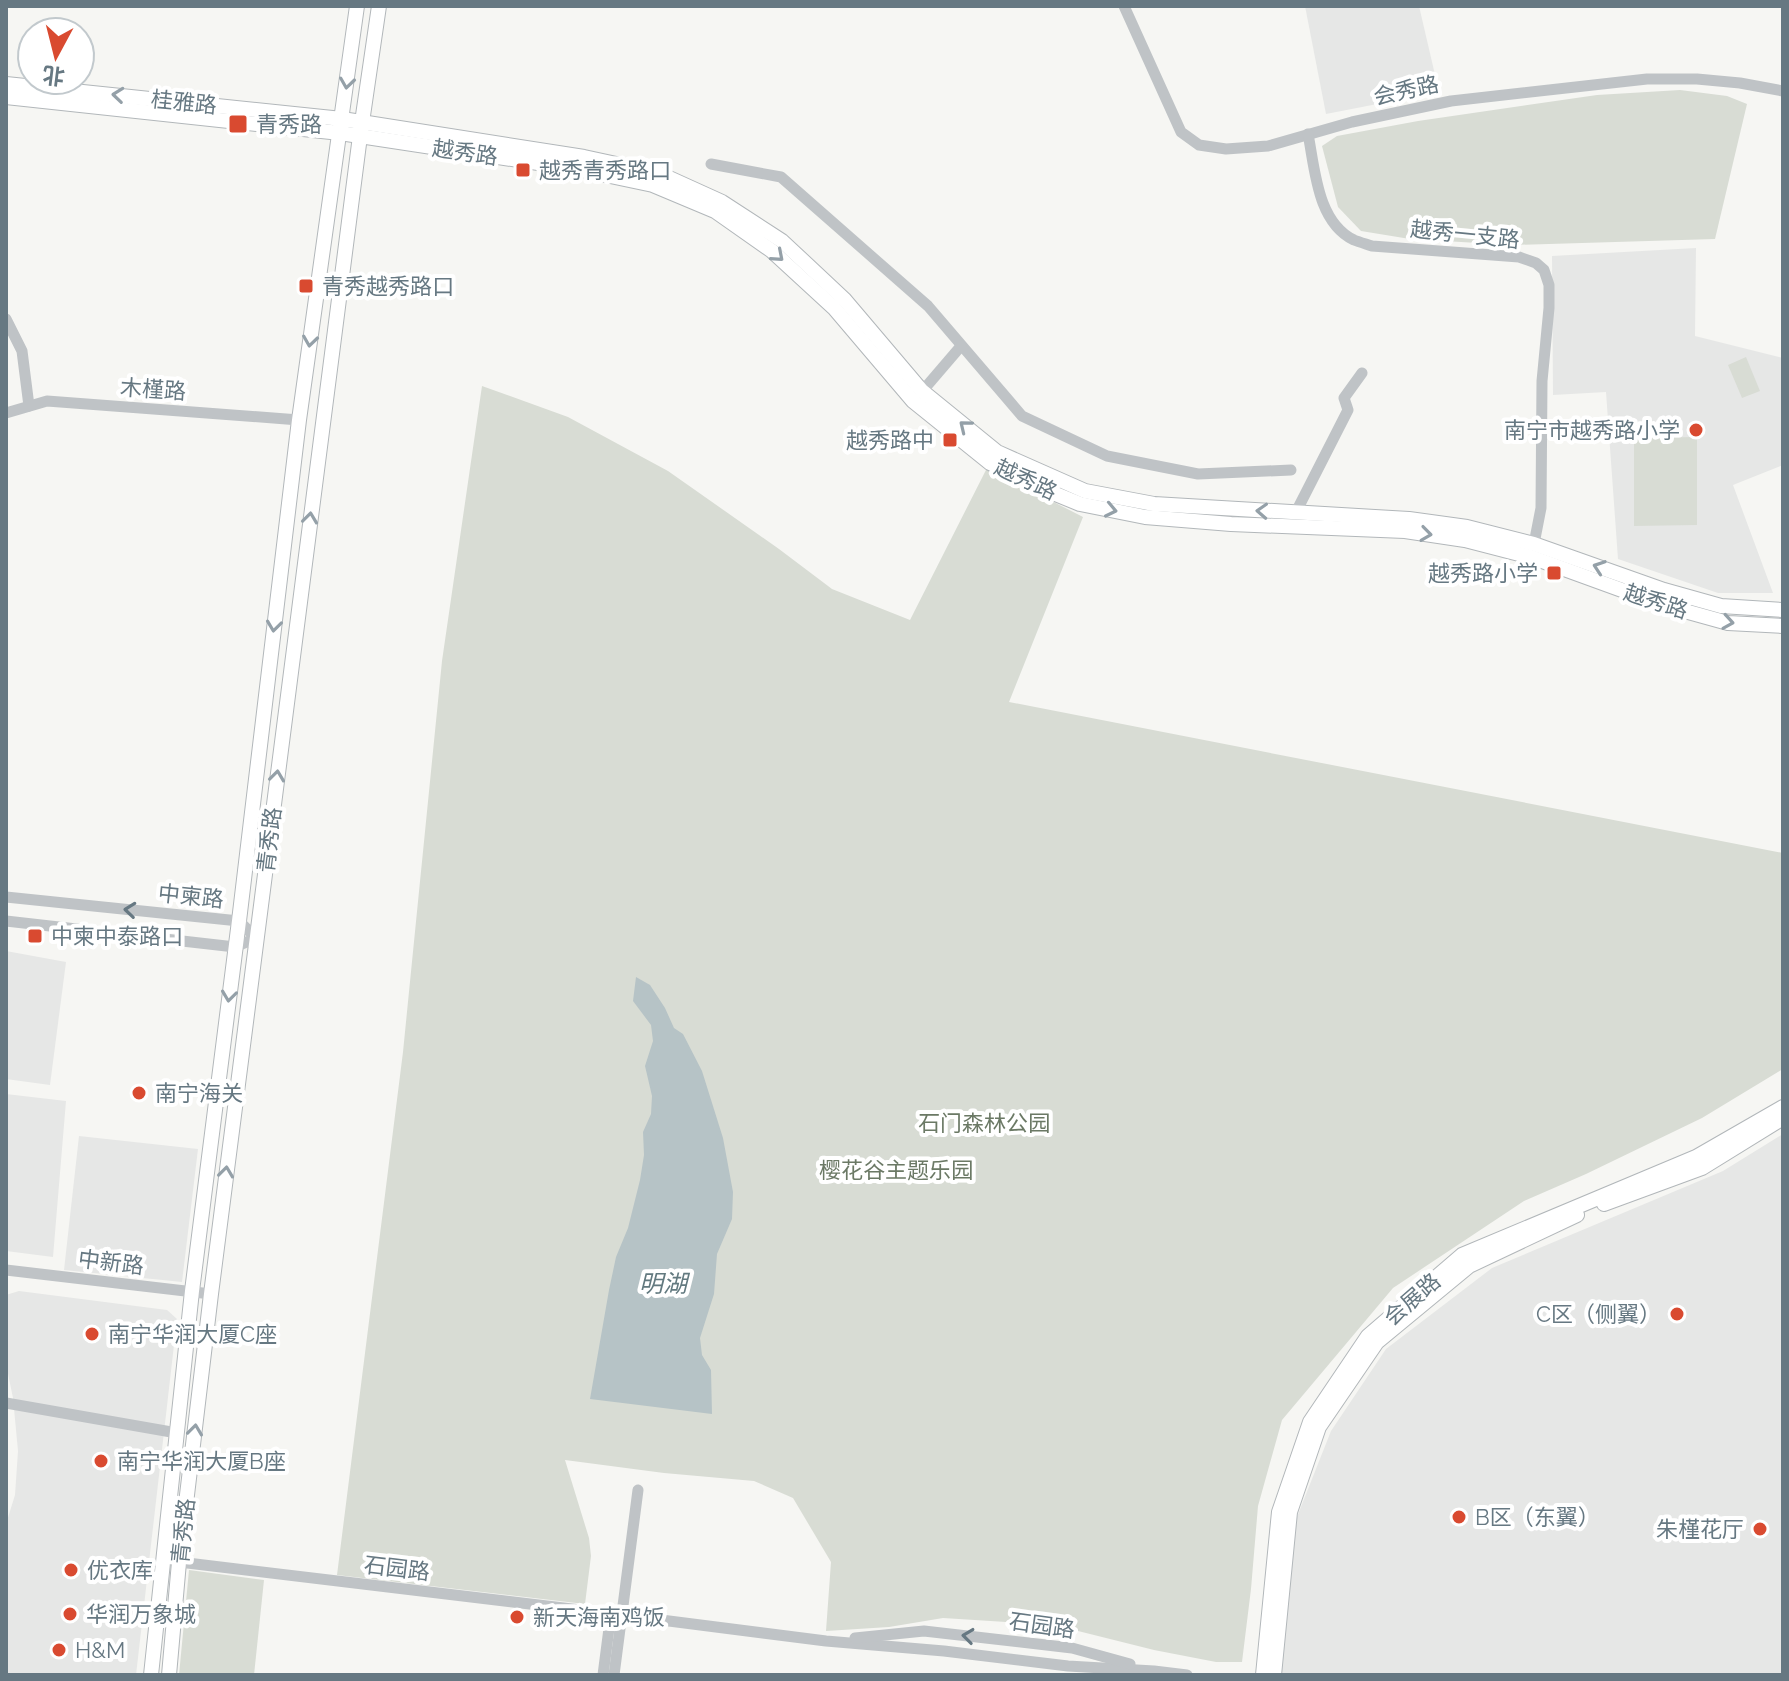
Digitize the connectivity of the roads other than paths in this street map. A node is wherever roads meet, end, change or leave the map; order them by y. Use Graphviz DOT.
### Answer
graph roads {
  1 [pos="357,6"];
  2 [pos="379,6"];
  3 [pos="1124,6"];
  4 [pos="6,84"];
  5 [pos="1783,91"];
  6 [pos="6,97"];
  7 [pos="341,126"];
  8 [pos="361,129"];
  9 [pos="1308,134"];
  10 [pos="711,164"];
  11 [pos="6,319"];
  12 [pos="961,346"];
  13 [pos="1362,373"];
  14 [pos="917,396"];
  15 [pos="29,406"];
  16 [pos="6,413"];
  17 [pos="299,420"];
  18 [pos="1291,470"];
  19 [pos="1296,512"];
  20 [pos="1533,551"];
  21 [pos="1783,610"];
  22 [pos="1783,626"];
  23 [pos="6,897"];
  24 [pos="6,921"];
  25 [pos="239,921"];
  26 [pos="256,938"];
  27 [pos="235,947"];
  28 [pos="1783,1107"];
  29 [pos="1783,1118"];
  30 [pos="6,1270"];
  31 [pos="192,1291"];
  32 [pos="211,1294"];
  33 [pos="6,1403"];
  34 [pos="177,1433"];
  35 [pos="638,1490"];
  36 [pos="179,1562"];
  37 [pos="616,1614"];
  38 [pos="826,1641"];
  39 [pos="1154,1671"];
  40 [pos="151,1675"];
  41 [pos="169,1675"];
  42 [pos="603,1675"];
  43 [pos="614,1675"];
  44 [pos="1187,1675"];
  45 [pos="1263,1675"];
  46 [pos="1274,1675"];
  1 -- 7 [label="main road, 青秀路, one-way"];
  2 -- 8 [label="main road, 青秀路"];
  3 -- 9 [label="street, 会秀路"];
  7 -- 4 [label="main road, 桂雅路, one-way"];
  5 -- 9 [label="street, 会秀路"];
  6 -- 7 [label="main road, 桂雅路"];
  7 -- 8 [label="main road, 桂雅路"];
  7 -- 17 [label="main road, 青秀路, one-way"];
  8 -- 14 [label="main road, 越秀路"];
  26 -- 8 [label="main road, 青秀路, one-way"];
  9 -- 20 [label="street, 越秀一支路"];
  10 -- 12 [label="street"];
  11 -- 15 [label="street"];
  12 -- 14 [label="street"];
  12 -- 18 [label="street"];
  13 -- 19 [label="street"];
  19 -- 14 [label="main road, 越秀路, one-way"];
  14 -- 20 [label="main road, 越秀路, one-way"];
  15 -- 16 [label="street, 木槿路"];
  15 -- 17 [label="street, 木槿路"];
  17 -- 25 [label="main road, 青秀路, one-way"];
  19 -- 20 [label="main road, 越秀路"];
  21 -- 20 [label="main road, 越秀路, one-way"];
  20 -- 22 [label="main road, 越秀路, one-way"];
  25 -- 23 [label="street, 中柬路, one-way"];
  24 -- 27 [label="street, 中柬路"];
  25 -- 26 [label="street, 中柬路"];
  25 -- 27 [label="main road, 青秀路"];
  26 -- 27 [label="street, 中柬路"];
  32 -- 26 [label="main road, 青秀路, one-way"];
  27 -- 31 [label="main road, 青秀路, one-way"];
  28 -- 45 [label="main road, 会展路"];
  29 -- 46 [label="main road, 会展路"];
  30 -- 31 [label="street, 中新路"];
  31 -- 32 [label="street, 中新路"];
  31 -- 34 [label="main road, 青秀路"];
  36 -- 32 [label="main road, 青秀路, one-way"];
  33 -- 34 [label="street"];
  34 -- 40 [label="main road, 青秀路"];
  35 -- 37 [label="street"];
  36 -- 37 [label="street, 石园路"];
  36 -- 41 [label="main road, 青秀路"];
  37 -- 38 [label="street, 石园路"];
  37 -- 42 [label="street"];
  37 -- 43 [label="street"];
  38 -- 39 [label="street, 石园路"];
  39 -- 38 [label="street, 石园路, one-way"];
  39 -- 44 [label="street, 石园路"];
}
